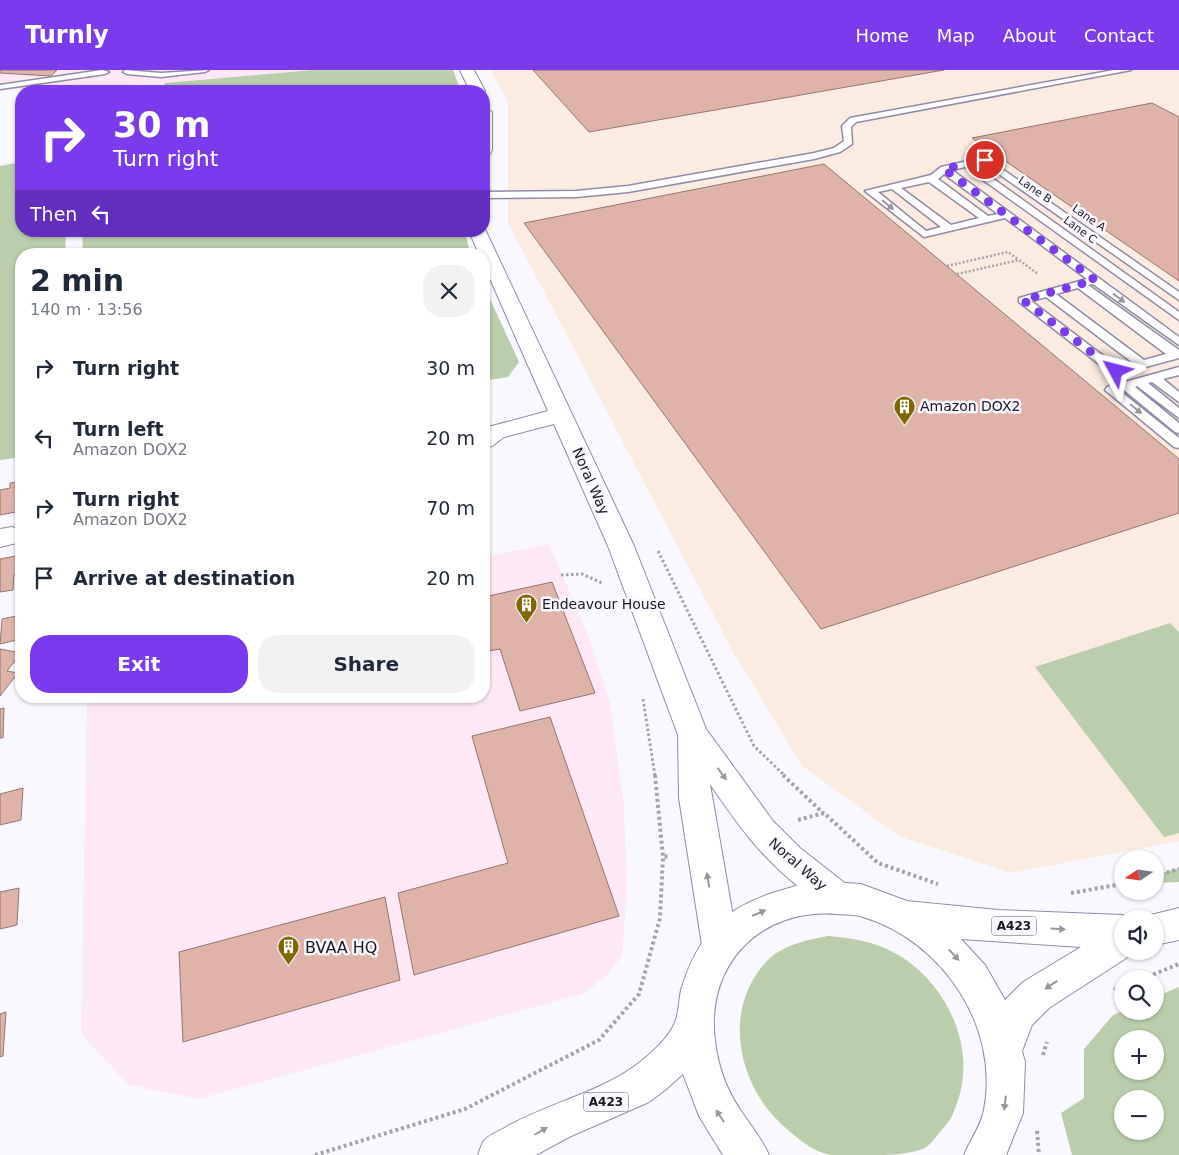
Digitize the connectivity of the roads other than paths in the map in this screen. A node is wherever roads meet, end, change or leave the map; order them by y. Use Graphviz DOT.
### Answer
graph roads {
  1 [pos="63,70"];
  2 [pos="205,70"];
  3 [pos="467,70"];
  4 [pos="1126,70"];
  5 [pos="117,72"];
  6 [pos="57,79"];
  7 [pos="474,85"];
  8 [pos="0,87"];
  9 [pos="975,162"];
  10 [pos="937,174"];
  11 [pos="917,181"];
  12 [pos="905,184"];
  13 [pos="893,186"];
  14 [pos="490,195"];
  15 [pos="996,217"];
  16 [pos="973,222"];
  17 [pos="960,226"];
  18 [pos="948,228"];
  19 [pos="490,258"];
  20 [pos="1095,280"];
  21 [pos="1059,290"];
  22 [pos="1179,297"];
  23 [pos="1179,308"];
  24 [pos="1179,317"];
  25 [pos="1179,342"];
  26 [pos="1163,358"];
  27 [pos="1173,372"];
  28 [pos="1154,378"];
  29 [pos="1139,382"];
  30 [pos="1179,383"];
  31 [pos="1126,386"];
  32 [pos="1179,398"];
  33 [pos="1179,414"];
  34 [pos="561,415"];
  35 [pos="1179,429"];
  36 [pos="490,436"];
  37 [pos="1179,444"];
  38 [pos="693,735"];
  39 [pos="834,895"];
  40 [pos="905,916"];
  41 [pos="1179,924"];
  42 [pos="1164,927"];
  43 [pos="1114,932"];
  44 [pos="720,945"];
  45 [pos="1114,946"];
  46 [pos="694,1025"];
  47 [pos="1004,1050"];
  48 [pos="498,1155"];
  49 [pos="749,1155"];
  50 [pos="984,1155"];
  1 -- 6 [label="lane"];
  2 -- 5 [label="lane"];
  3 -- 7 [label="main road"];
  4 -- 14 [label="lane"];
  5 -- 6 [label="lane"];
  6 -- 8 [label="lane"];
  9 -- 10 [label="lane"];
  9 -- 22 [label="lane, Lane A"];
  9 -- 23 [label="lane, Lane B"];
  9 -- 24 [label="lane, Lane C"];
  10 -- 11 [label="lane"];
  10 -- 15 [label="lane"];
  10 -- 15 [label="lane"];
  11 -- 12 [label="lane"];
  11 -- 16 [label="lane"];
  12 -- 13 [label="lane"];
  12 -- 17 [label="lane"];
  13 -- 18 [label="lane"];
  13 -- 18 [label="lane, one-way"];
  15 -- 16 [label="lane"];
  15 -- 20 [label="lane"];
  16 -- 17 [label="lane"];
  17 -- 18 [label="lane"];
  19 -- 34 [label="main road, Noral Way"];
  20 -- 21 [label="lane"];
  20 -- 25 [label="lane, one-way"];
  21 -- 26 [label="lane"];
  21 -- 26 [label="lane"];
  21 -- 26 [label="lane"];
  27 -- 28 [label="lane"];
  27 -- 30 [label="lane"];
  28 -- 29 [label="lane"];
  28 -- 32 [label="lane"];
  29 -- 31 [label="lane"];
  29 -- 33 [label="lane"];
  31 -- 35 [label="lane"];
  31 -- 37 [label="lane, one-way"];
  34 -- 36 [label="main road"];
  34 -- 38 [label="main road, Noral Way"];
  38 -- 39 [label="main road, Noral Way, one-way"];
  44 -- 38 [label="main road, Noral Way, one-way"];
  39 -- 40 [label="main road"];
  44 -- 39 [label="main road, one-way"];
  40 -- 43 [label="main road, A423, one-way"];
  40 -- 47 [label="main road, one-way"];
  41 -- 42 [label="main road"];
  44 -- 46 [label="main road"];
  45 -- 47 [label="main road, one-way"];
  48 -- 46 [label="main road, A423, one-way"];
  49 -- 46 [label="main road, one-way"];
  47 -- 50 [label="main road, one-way"];
}
